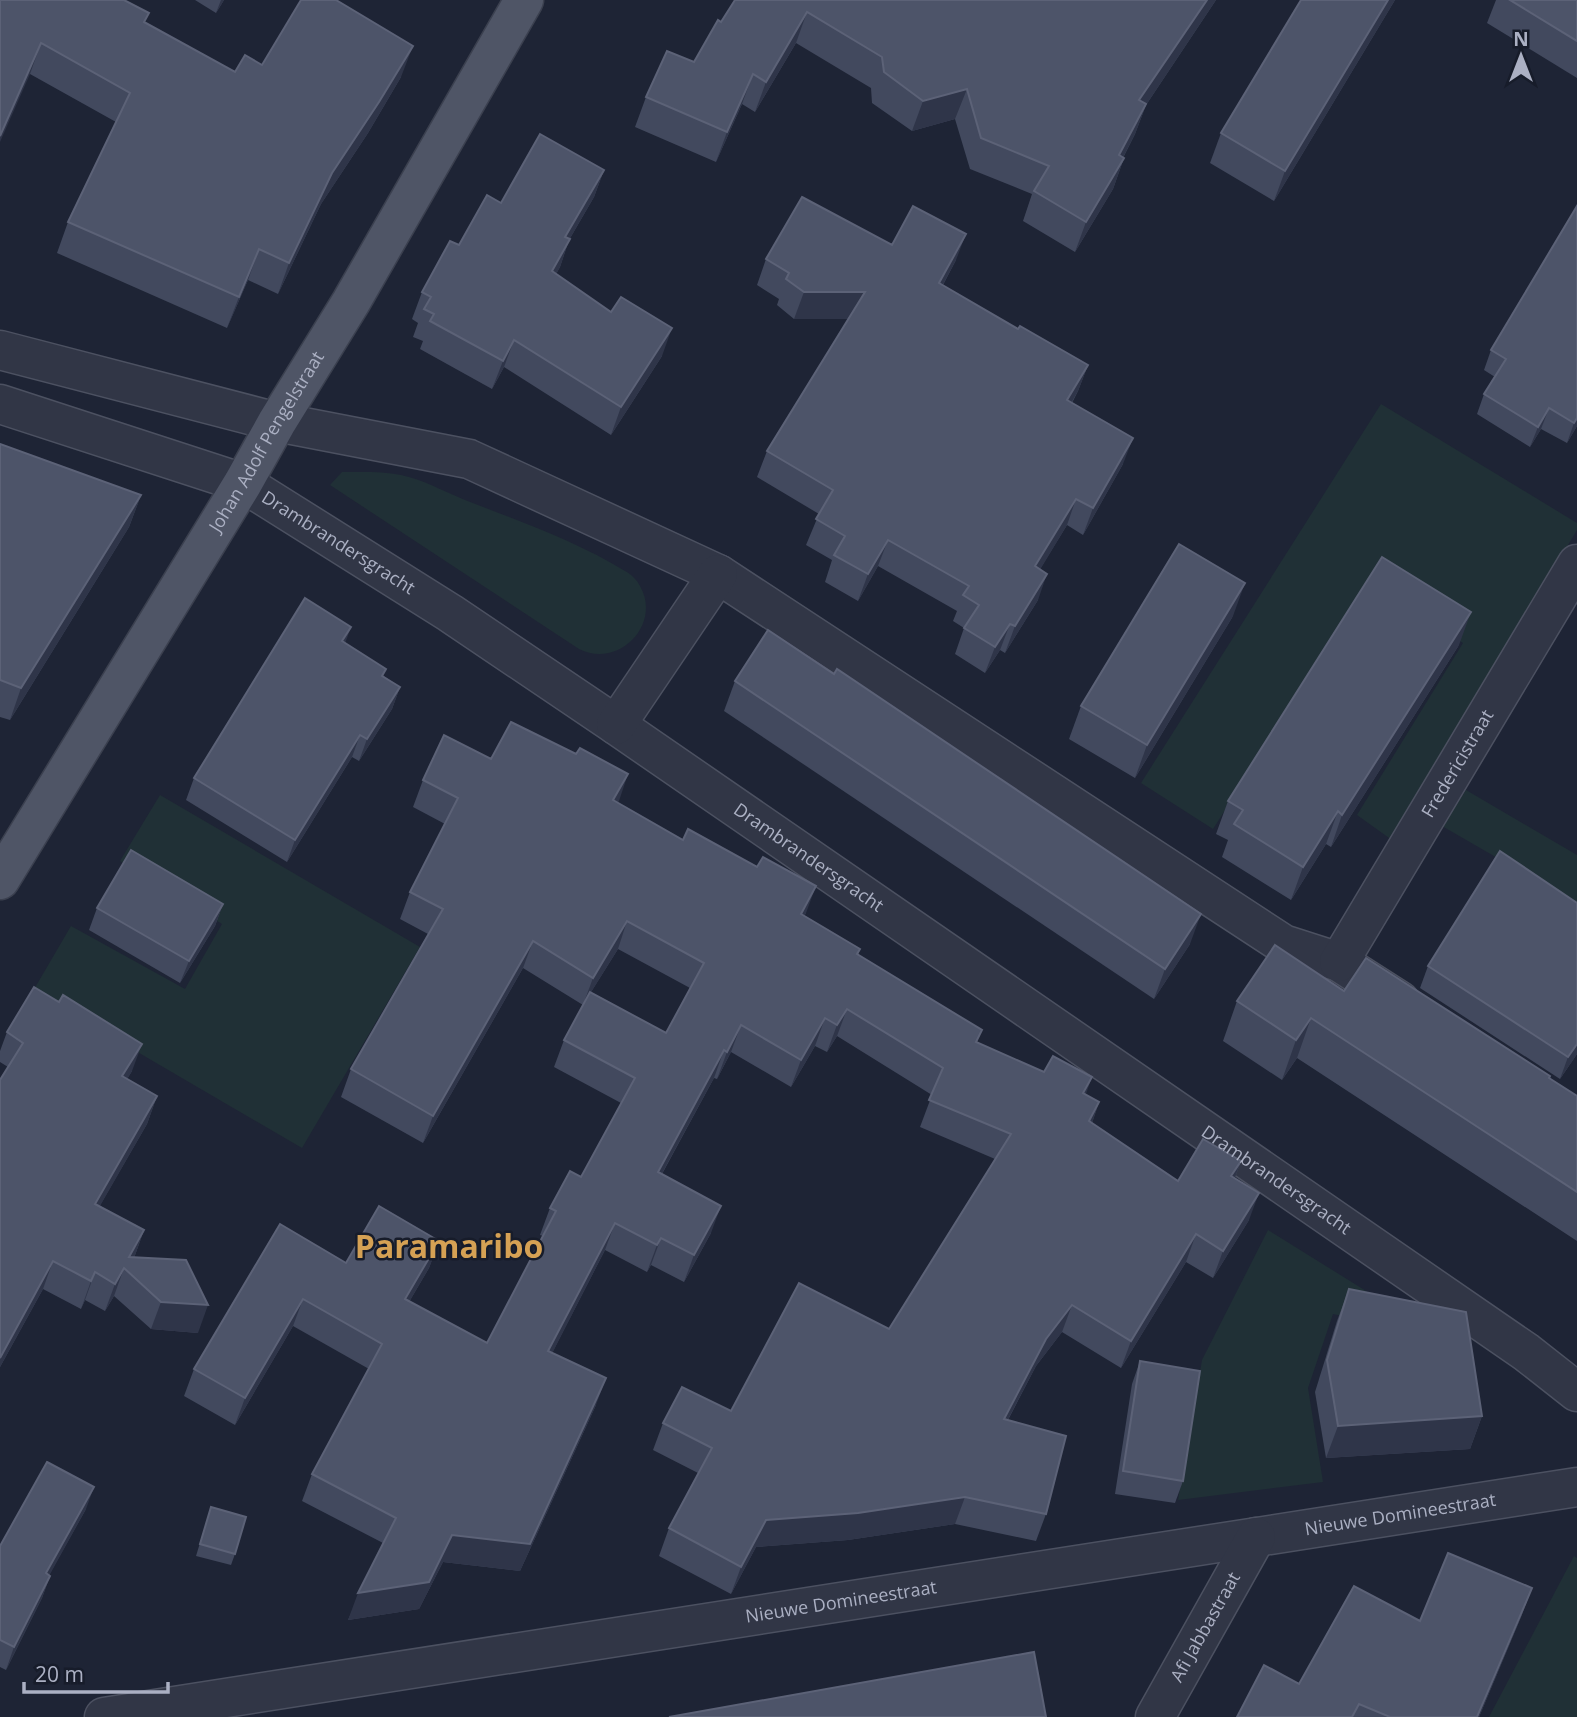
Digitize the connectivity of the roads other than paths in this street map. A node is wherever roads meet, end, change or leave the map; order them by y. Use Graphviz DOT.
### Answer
graph roads {
  1 [pos="524,0"];
  2 [pos="0,350"];
  3 [pos="0,404"];
  4 [pos="277,422"];
  5 [pos="243,483"];
  6 [pos="1577,564"];
  7 [pos="718,574"];
  8 [pos="616,725"];
  9 [pos="0,880"];
  10 [pos="1339,962"];
  11 [pos="1429,1020"];
  12 [pos="1577,1392"];
  13 [pos="1577,1487"];
  14 [pos="1256,1537"];
  15 [pos="104,1717"];
  16 [pos="1156,1717"];
  1 -- 4 [label="main road, Johan Adolf Pengelstraat"];
  2 -- 4 [label="street"];
  3 -- 5 [label="street, Drambrandersgracht"];
  4 -- 5 [label="main road, Johan Adolf Pengelstraat"];
  4 -- 7 [label="street"];
  5 -- 8 [label="street, Drambrandersgracht"];
  5 -- 9 [label="main road, Johan Adolf Pengelstraat"];
  6 -- 10 [label="street, Fredericistraat"];
  7 -- 8 [label="street"];
  7 -- 10 [label="street"];
  8 -- 12 [label="street, Drambrandersgracht"];
  10 -- 11 [label="street"];
  13 -- 14 [label="street, Nieuwe Domineestraat"];
  14 -- 15 [label="street, Nieuwe Domineestraat"];
  14 -- 16 [label="street, Afi Jabbastraat"];
}
